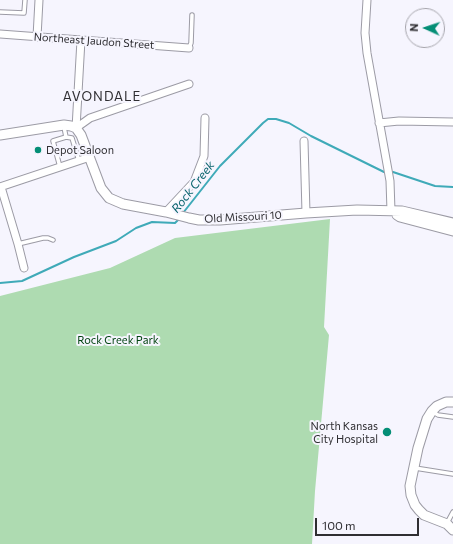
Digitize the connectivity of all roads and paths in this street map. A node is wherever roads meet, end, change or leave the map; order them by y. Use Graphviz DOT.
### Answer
graph roads {
  1 [pos="25,0"];
  2 [pos="39,0"];
  3 [pos="366,0"];
  4 [pos="0,12"];
  5 [pos="192,14"];
  6 [pos="0,34"];
  7 [pos="37,37"];
  8 [pos="82,40"];
  9 [pos="189,48"];
  10 [pos="190,84"];
  11 [pos="205,118"];
  12 [pos="453,122"];
  13 [pos="379,123"];
  14 [pos="64,125"];
  15 [pos="77,134"];
  16 [pos="0,135"];
  17 [pos="66,137"];
  18 [pos="304,141"];
  19 [pos="90,157"];
  20 [pos="79,161"];
  21 [pos="60,167"];
  22 [pos="0,187"];
  23 [pos="391,211"];
  24 [pos="169,213"];
  25 [pos="306,213"];
  26 [pos="453,223"];
  27 [pos="453,231"];
  28 [pos="53,240"];
  29 [pos="18,244"];
  30 [pos="24,268"];
  31 [pos="453,402"];
  32 [pos="432,411"];
  33 [pos="453,417"];
  34 [pos="414,468"];
  35 [pos="453,474"];
  36 [pos="453,512"];
  37 [pos="450,527"];
  1 -- 4 [label="lane"];
  2 -- 7 [label="street"];
  3 -- 13 [label="street"];
  5 -- 9 [label="lane"];
  6 -- 7 [label="street, Northeast Jaudon Street"];
  7 -- 8 [label="street, Northeast Jaudon Street"];
  8 -- 9 [label="street, Northeast Jaudon Street"];
  8 -- 15 [label="street"];
  10 -- 15 [label="street"];
  11 -- 24 [label="street"];
  12 -- 13 [label="street"];
  13 -- 23 [label="street"];
  14 -- 15 [label="street"];
  14 -- 16 [label="street"];
  14 -- 17 [label="lane"];
  15 -- 17 [label="lane"];
  15 -- 19 [label="street, Old Missouri 10"];
  15 -- 20 [label="lane"];
  17 -- 21 [label="lane"];
  18 -- 25 [label="street"];
  19 -- 20 [label="street"];
  19 -- 24 [label="street, Old Missouri 10"];
  20 -- 21 [label="street"];
  21 -- 22 [label="street"];
  22 -- 29 [label="street"];
  23 -- 25 [label="street, Old Missouri 10"];
  23 -- 26 [label="street, Old Missouri 10"];
  23 -- 27 [label="street"];
  24 -- 25 [label="street, Old Missouri 10"];
  28 -- 29 [label="lane"];
  29 -- 30 [label="street"];
  31 -- 32 [label="street"];
  32 -- 33 [label="lane"];
  32 -- 34 [label="street"];
  34 -- 35 [label="lane"];
  34 -- 37 [label="street"];
  36 -- 37 [label="lane"];
}
